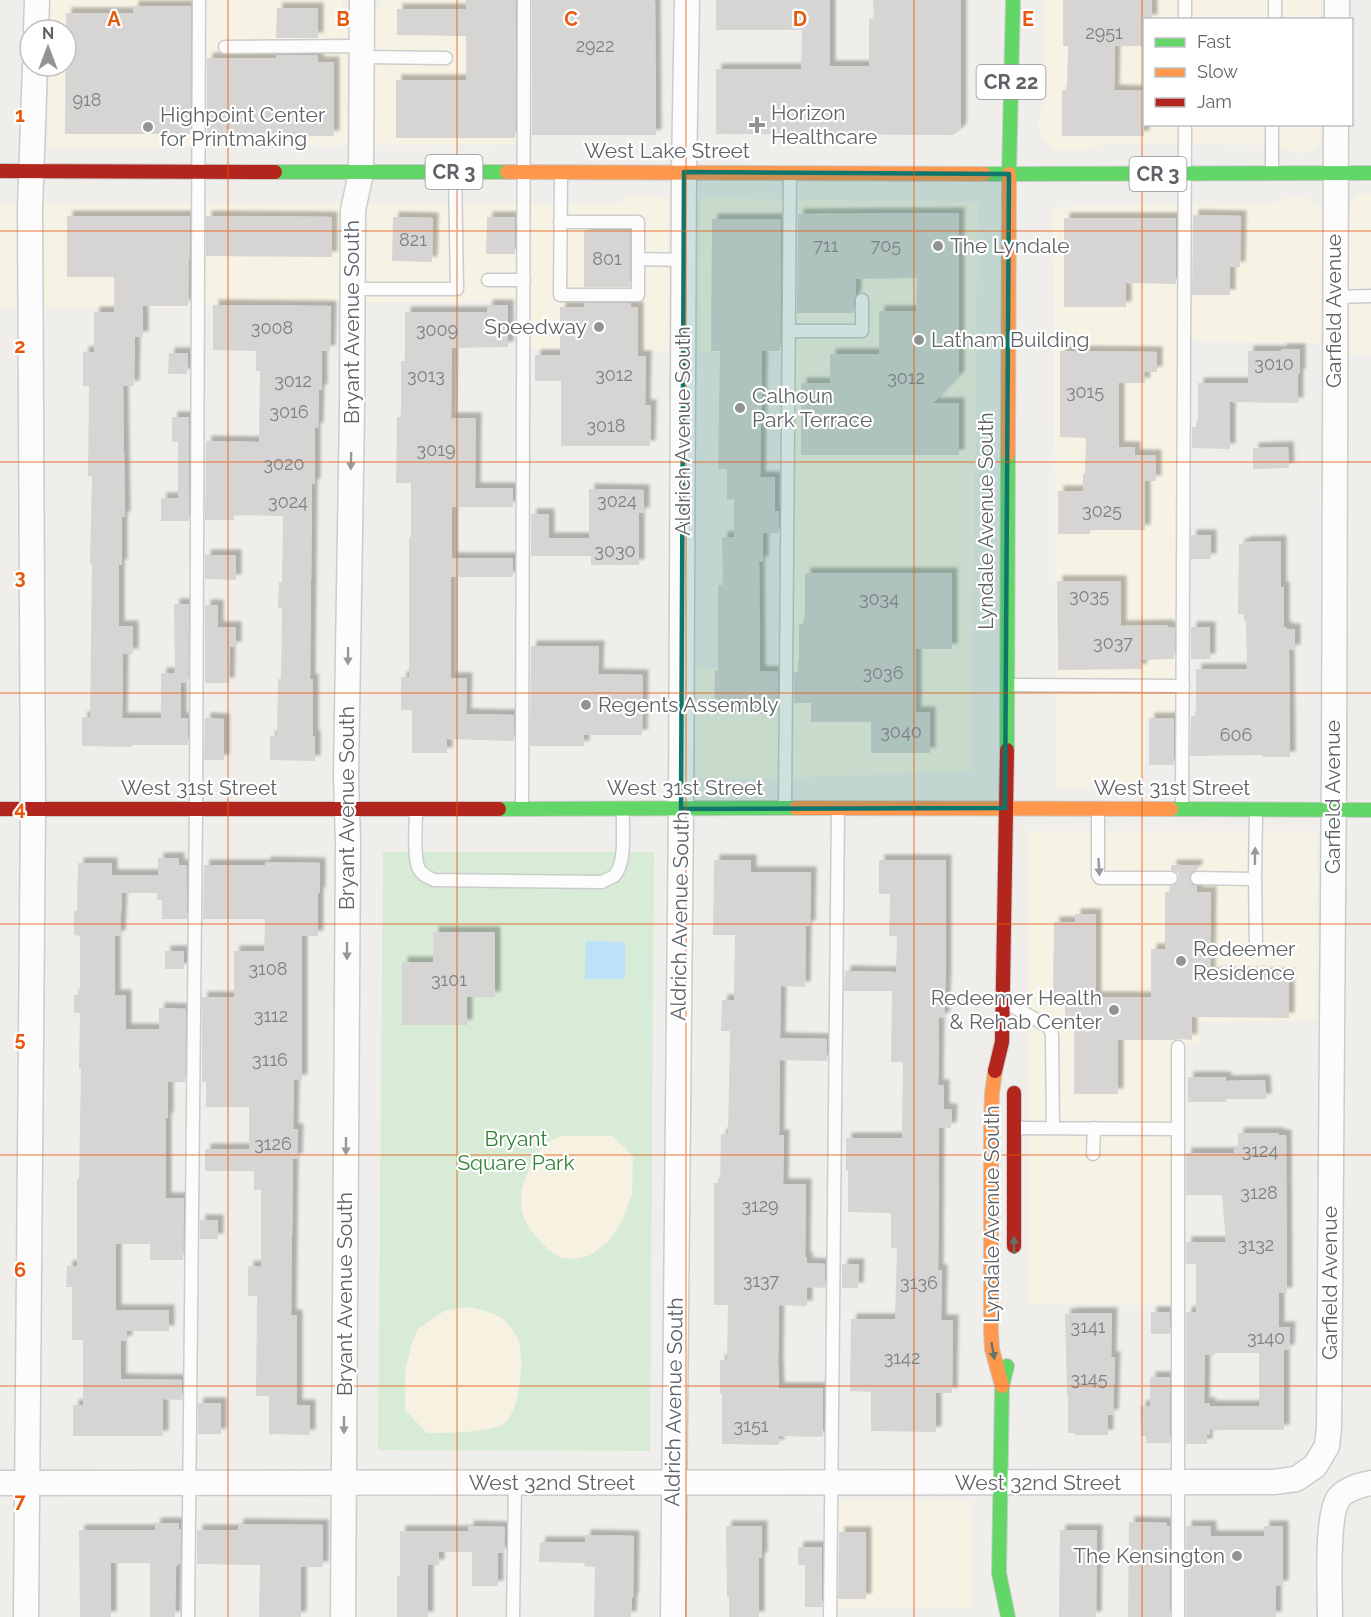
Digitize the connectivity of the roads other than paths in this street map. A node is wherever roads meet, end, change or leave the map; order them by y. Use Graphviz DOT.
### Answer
graph roads {
  1 [pos="37,0"];
  2 [pos="199,0"];
  3 [pos="362,0"];
  4 [pos="524,0"];
  5 [pos="687,0"];
  6 [pos="1013,0"];
  7 [pos="1185,0"];
  8 [pos="1275,0"];
  9 [pos="1337,0"];
  10 [pos="36,18"];
  11 [pos="1185,18"];
  12 [pos="1275,18"];
  13 [pos="1337,18"];
  14 [pos="225,47"];
  15 [pos="362,52"];
  16 [pos="446,58"];
  17 [pos="35,78"];
  18 [pos="1185,126"];
  19 [pos="1272,126"];
  20 [pos="1336,126"];
  21 [pos="0,171"];
  22 [pos="31,171"];
  23 [pos="198,172"];
  24 [pos="455,172"];
  25 [pos="524,172"];
  26 [pos="561,172"];
  27 [pos="684,172"];
  28 [pos="790,172"];
  29 [pos="361,173"];
  30 [pos="1272,173"];
  31 [pos="1335,173"];
  32 [pos="1371,173"];
  33 [pos="1009,174"];
  34 [pos="1185,174"];
  35 [pos="560,222"];
  36 [pos="638,259"];
  37 [pos="684,260"];
  38 [pos="488,280"];
  39 [pos="524,280"];
  40 [pos="352,290"];
  41 [pos="1371,296"];
  42 [pos="1335,297"];
  43 [pos="862,300"];
  44 [pos="789,331"];
  45 [pos="1007,685"];
  46 [pos="1183,686"];
  47 [pos="785,808"];
  48 [pos="838,808"];
  49 [pos="1005,808"];
  50 [pos="1098,808"];
  51 [pos="0,809"];
  52 [pos="33,809"];
  53 [pos="196,809"];
  54 [pos="347,809"];
  55 [pos="416,809"];
  56 [pos="522,809"];
  57 [pos="622,809"];
  58 [pos="681,809"];
  59 [pos="1182,809"];
  60 [pos="1256,809"];
  61 [pos="1334,809"];
  62 [pos="1371,810"];
  63 [pos="1255,877"];
  64 [pos="1171,878"];
  65 [pos="1197,878"];
  66 [pos="1256,946"];
  67 [pos="1002,1000"];
  68 [pos="1002,1042"];
  69 [pos="1178,1047"];
  70 [pos="1009,1063"];
  71 [pos="1013,1083"];
  72 [pos="1014,1128"];
  73 [pos="1053,1128"];
  74 [pos="1094,1128"];
  75 [pos="1178,1129"];
  76 [pos="1093,1154"];
  77 [pos="1014,1263"];
  78 [pos="1011,1352"];
  79 [pos="1002,1386"];
  80 [pos="1315,1466"];
  81 [pos="0,1483"];
  82 [pos="28,1483"];
  83 [pos="189,1483"];
  84 [pos="344,1483"];
  85 [pos="515,1483"];
  86 [pos="674,1483"];
  87 [pos="832,1483"];
  88 [pos="1000,1483"];
  89 [pos="1179,1483"];
  90 [pos="1362,1485"];
  91 [pos="999,1573"];
  92 [pos="993,1602"];
  93 [pos="26,1617"];
  94 [pos="188,1617"];
  95 [pos="343,1617"];
  96 [pos="513,1617"];
  97 [pos="673,1617"];
  98 [pos="830,1617"];
  99 [pos="1008,1617"];
  100 [pos="1178,1617"];
  101 [pos="1330,1617"];
  1 -- 10 [label="street"];
  2 -- 23 [label="lane"];
  3 -- 15 [label="street, Bryant Avenue South"];
  4 -- 25 [label="lane"];
  5 -- 27 [label="street, Aldrich Avenue South"];
  6 -- 33 [label="main road, Lyndale Avenue South / CR 22"];
  7 -- 11 [label="lane"];
  8 -- 12 [label="lane"];
  9 -- 13 [label="street"];
  14 -- 15 [label="lane"];
  15 -- 16 [label="lane"];
  15 -- 29 [label="street, Bryant Avenue South"];
  17 -- 22 [label="street"];
  18 -- 34 [label="lane"];
  19 -- 30 [label="lane"];
  20 -- 31 [label="street, Garfield Avenue"];
  21 -- 22 [label="main road, West Lake Street / CR 3"];
  22 -- 23 [label="main road, West Lake Street / CR 3"];
  22 -- 52 [label="street"];
  23 -- 29 [label="main road, West Lake Street / CR 3"];
  23 -- 53 [label="lane"];
  24 -- 25 [label="main road, West Lake Street / CR 3"];
  24 -- 29 [label="main road, West Lake Street / CR 3"];
  24 -- 40 [label="lane"];
  25 -- 26 [label="main road, West Lake Street / CR 3"];
  25 -- 39 [label="lane"];
  26 -- 27 [label="main road, West Lake Street / CR 3"];
  26 -- 35 [label="lane"];
  27 -- 28 [label="main road, West Lake Street / CR 3"];
  27 -- 37 [label="street, Aldrich Avenue South"];
  28 -- 33 [label="main road, West Lake Street / CR 3"];
  28 -- 44 [label="lane"];
  29 -- 40 [label="street, Bryant Avenue South"];
  30 -- 31 [label="main road, West Lake Street / CR 3"];
  30 -- 34 [label="main road, West Lake Street / CR 3"];
  31 -- 32 [label="main road, West Lake Street / CR 3"];
  31 -- 42 [label="street, Garfield Avenue"];
  33 -- 34 [label="main road, West Lake Street / CR 3"];
  33 -- 45 [label="main road, Lyndale Avenue South / CR 22"];
  34 -- 46 [label="lane"];
  35 -- 36 [label="lane"];
  35 -- 36 [label="lane"];
  36 -- 37 [label="lane"];
  37 -- 58 [label="street, Aldrich Avenue South"];
  38 -- 39 [label="lane"];
  39 -- 56 [label="lane"];
  40 -- 54 [label="street, Bryant Avenue South, one-way"];
  41 -- 42 [label="lane"];
  42 -- 61 [label="street, Garfield Avenue"];
  43 -- 44 [label="lane"];
  44 -- 47 [label="lane"];
  45 -- 46 [label="lane"];
  45 -- 49 [label="main road, Lyndale Avenue South / CR 22"];
  46 -- 59 [label="lane"];
  47 -- 48 [label="main road, West 31st Street"];
  47 -- 58 [label="main road, West 31st Street"];
  48 -- 49 [label="main road, West 31st Street"];
  48 -- 87 [label="lane"];
  49 -- 50 [label="main road, West 31st Street"];
  49 -- 67 [label="main road, Lyndale Avenue South / CR 22"];
  50 -- 59 [label="main road, West 31st Street"];
  50 -- 64 [label="lane, one-way"];
  51 -- 52 [label="main road, West 31st Street"];
  52 -- 53 [label="main road, West 31st Street"];
  52 -- 82 [label="street"];
  53 -- 54 [label="main road, West 31st Street"];
  53 -- 83 [label="lane"];
  54 -- 55 [label="main road, West 31st Street"];
  54 -- 84 [label="street, Bryant Avenue South, one-way"];
  55 -- 56 [label="main road, West 31st Street"];
  55 -- 57 [label="lane"];
  56 -- 57 [label="main road, West 31st Street"];
  57 -- 58 [label="main road, West 31st Street"];
  58 -- 86 [label="street, Aldrich Avenue South"];
  59 -- 60 [label="main road, West 31st Street"];
  60 -- 61 [label="main road, West 31st Street"];
  63 -- 60 [label="lane, one-way"];
  61 -- 62 [label="main road, West 31st Street"];
  61 -- 80 [label="street, Garfield Avenue"];
  63 -- 65 [label="lane"];
  63 -- 66 [label="lane"];
  67 -- 68 [label="main road, Lyndale Avenue South / CR 22"];
  67 -- 73 [label="lane"];
  68 -- 70 [label="main road, Lyndale Avenue South / CR 22"];
  68 -- 79 [label="main road, Lyndale Avenue South / CR 22, one-way"];
  69 -- 75 [label="lane"];
  71 -- 72 [label="main road, Lyndale Avenue South"];
  72 -- 73 [label="lane"];
  77 -- 72 [label="main road, Lyndale Avenue South, one-way"];
  73 -- 74 [label="lane"];
  74 -- 75 [label="lane"];
  74 -- 76 [label="lane"];
  75 -- 89 [label="lane"];
  78 -- 79 [label="main road, Lyndale Avenue South / CR 22"];
  79 -- 88 [label="main road, Lyndale Avenue South / CR 22"];
  80 -- 89 [label="street, West 32nd Street"];
  81 -- 82 [label="street, West 32nd Street"];
  82 -- 83 [label="street, West 32nd Street"];
  82 -- 93 [label="street"];
  83 -- 84 [label="street, West 32nd Street"];
  83 -- 94 [label="lane"];
  84 -- 85 [label="street, West 32nd Street"];
  84 -- 95 [label="street, Bryant Avenue South"];
  85 -- 86 [label="street, West 32nd Street"];
  85 -- 96 [label="lane"];
  86 -- 87 [label="street, West 32nd Street"];
  86 -- 97 [label="street, Aldrich Avenue South"];
  87 -- 88 [label="street, West 32nd Street"];
  87 -- 98 [label="lane"];
  88 -- 89 [label="street, West 32nd Street"];
  88 -- 91 [label="main road, Lyndale Avenue South / CR 22"];
  89 -- 100 [label="lane"];
  90 -- 101 [label="street"];
  91 -- 92 [label="main road, Lyndale Avenue South / CR 22"];
  91 -- 99 [label="main road, Lyndale Avenue South / CR 22"];
}
